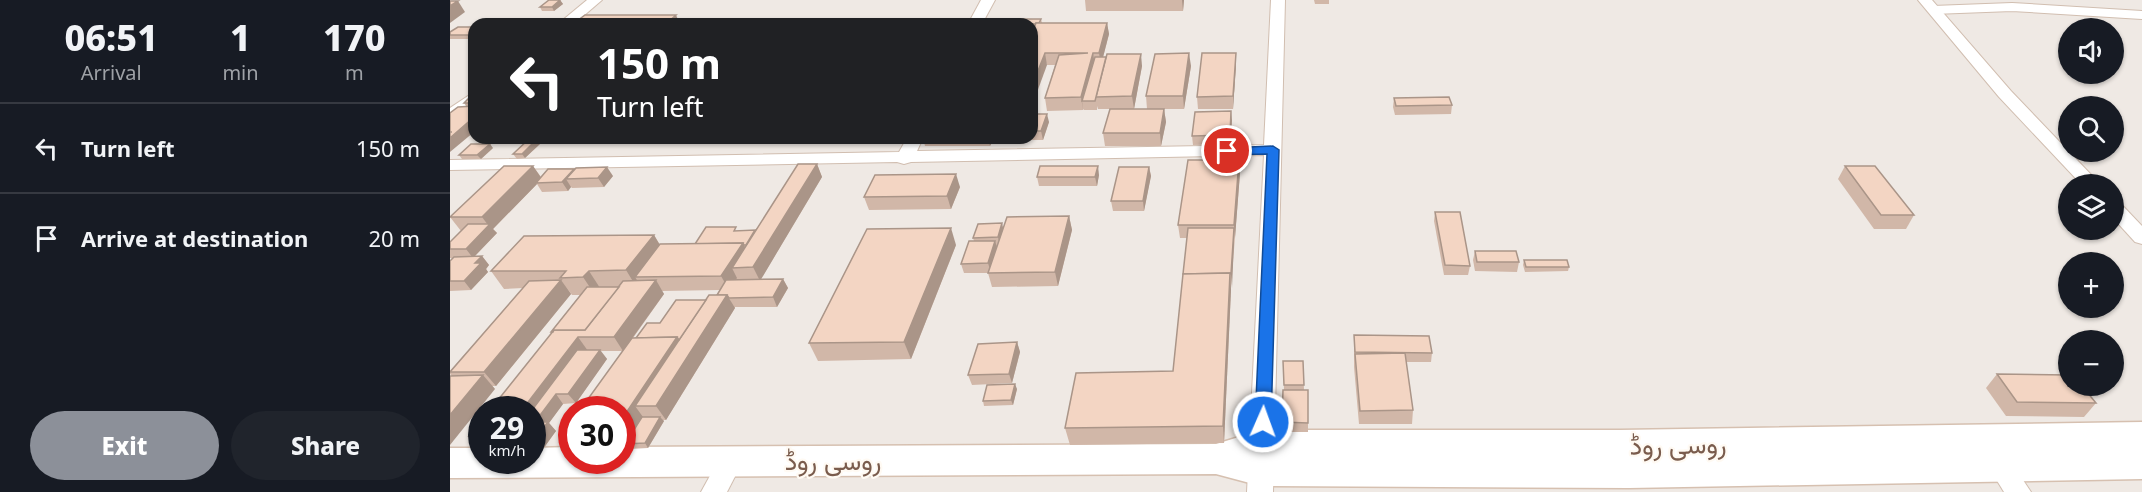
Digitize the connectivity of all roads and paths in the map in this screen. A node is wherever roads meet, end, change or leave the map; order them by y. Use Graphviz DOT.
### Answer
graph roads {
  1 [pos="595,0"];
  2 [pos="988,0"];
  3 [pos="1278,0"];
  4 [pos="1929,5"];
  5 [pos="2142,15"];
  6 [pos="572,18"];
  7 [pos="978,18"];
  8 [pos="468,102"];
  9 [pos="450,117"];
  10 [pos="912,144"];
  11 [pos="1273,150"];
  12 [pos="904,159"];
  13 [pos="450,165"];
  14 [pos="2081,174"];
  15 [pos="2124,219"];
  16 [pos="2142,238"];
  17 [pos="2142,436"];
  18 [pos="731,461"];
  19 [pos="450,463"];
  20 [pos="2142,464"];
  21 [pos="1261,470"];
  22 [pos="2009,479"];
  23 [pos="714,492"];
  1 -- 6 [label="street"];
  2 -- 7 [label="street"];
  3 -- 11 [label="street"];
  4 -- 5 [label="lane"];
  4 -- 14 [label="street"];
  8 -- 9 [label="street"];
  10 -- 12 [label="street"];
  11 -- 12 [label="street"];
  11 -- 21 [label="street"];
  12 -- 13 [label="street"];
  15 -- 16 [label="street"];
  17 -- 21 [label="main road, روسی روڈ"];
  18 -- 19 [label="main road, روسی روڈ"];
  18 -- 21 [label="main road, روسی روڈ"];
  18 -- 23 [label="street"];
  20 -- 22 [label="main road, روسی روڈ"];
  21 -- 22 [label="main road, روسی روڈ"];
}
